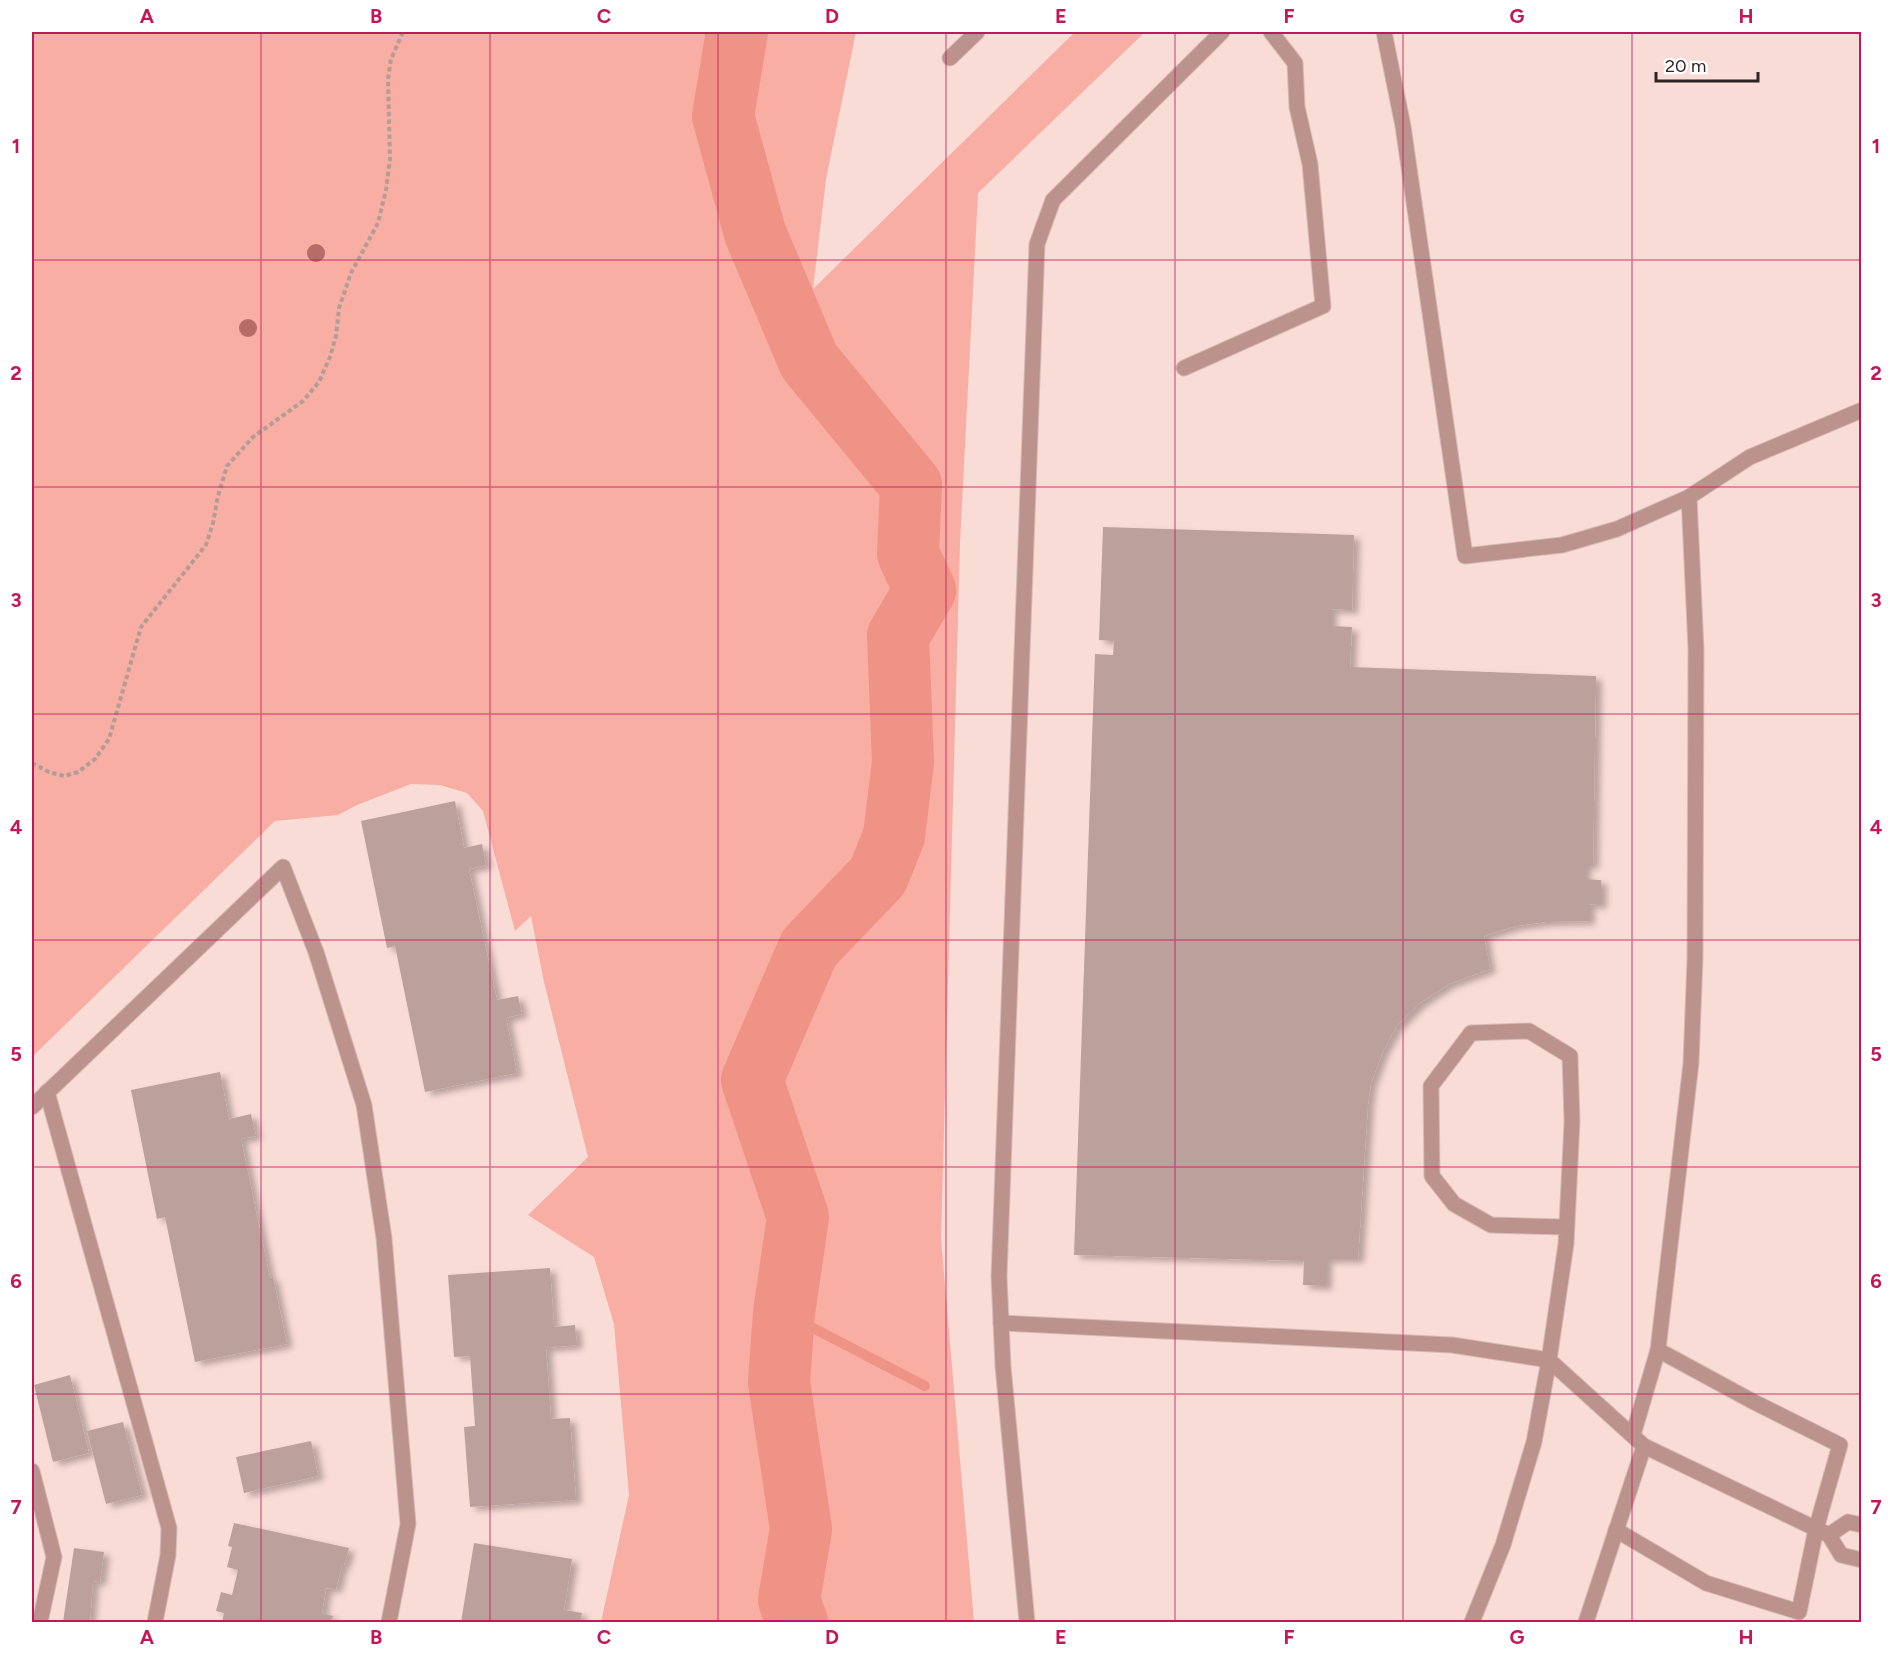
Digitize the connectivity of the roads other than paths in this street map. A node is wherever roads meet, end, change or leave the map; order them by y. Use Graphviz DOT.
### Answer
graph roads {
  1 [pos="977,32"];
  2 [pos="1222,32"];
  3 [pos="1271,32"];
  4 [pos="1384,32"];
  5 [pos="950,58"];
  6 [pos="1184,368"];
  7 [pos="1862,410"];
  8 [pos="1689,497"];
  9 [pos="47,1092"];
  10 [pos="32,1107"];
  11 [pos="1566,1227"];
  12 [pos="1001,1323"];
  13 [pos="1658,1350"];
  14 [pos="1549,1360"];
  15 [pos="1633,1435"];
  16 [pos="1644,1446"];
  17 [pos="32,1471"];
  18 [pos="1862,1525"];
  19 [pos="1616,1530"];
  20 [pos="1823,1532"];
  21 [pos="1862,1560"];
  22 [pos="40,1623"];
  23 [pos="155,1623"];
  24 [pos="389,1623"];
  25 [pos="1028,1623"];
  26 [pos="1472,1623"];
  27 [pos="1586,1623"];
  1 -- 5 [label="lane"];
  2 -- 12 [label="lane"];
  3 -- 6 [label="lane"];
  4 -- 8 [label="lane"];
  7 -- 8 [label="lane"];
  8 -- 13 [label="lane"];
  9 -- 10 [label="lane"];
  9 -- 23 [label="lane"];
  9 -- 24 [label="lane"];
  11 -- 11 [label="lane"];
  11 -- 14 [label="lane"];
  12 -- 14 [label="lane"];
  12 -- 25 [label="lane"];
  13 -- 15 [label="lane"];
  13 -- 20 [label="lane"];
  14 -- 15 [label="lane"];
  14 -- 26 [label="lane"];
  15 -- 16 [label="lane"];
  16 -- 19 [label="lane"];
  16 -- 20 [label="lane"];
  17 -- 22 [label="lane"];
  18 -- 20 [label="lane"];
  19 -- 20 [label="lane"];
  19 -- 27 [label="lane"];
  20 -- 21 [label="lane"];
}
